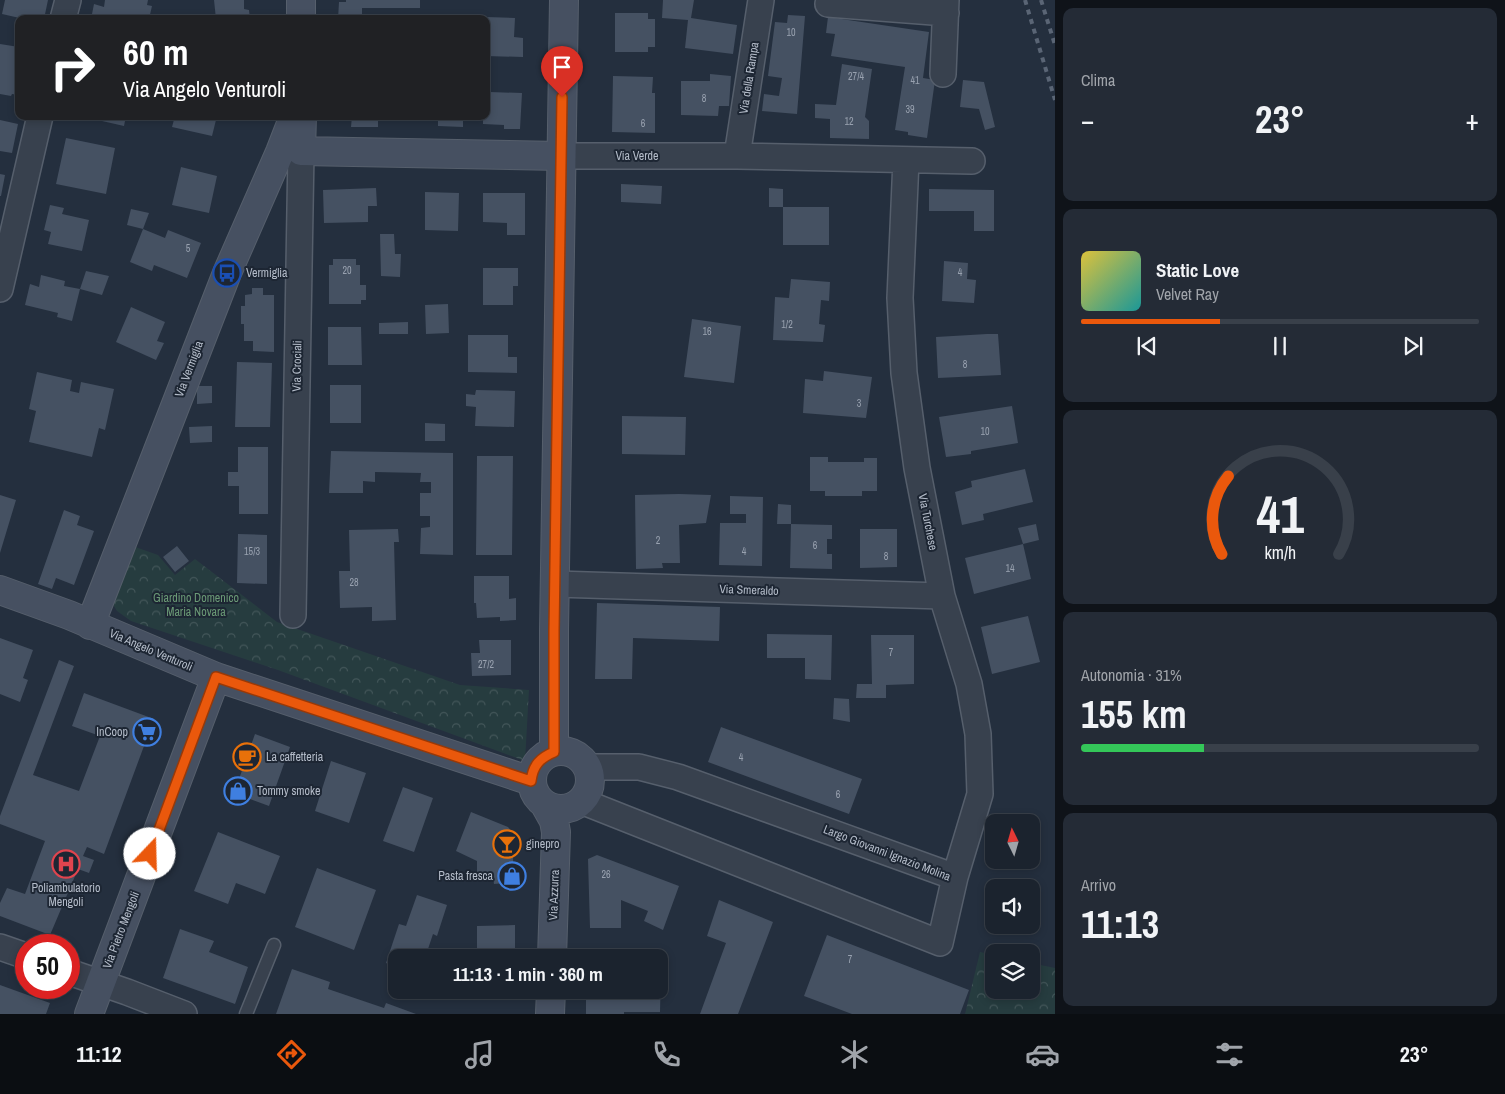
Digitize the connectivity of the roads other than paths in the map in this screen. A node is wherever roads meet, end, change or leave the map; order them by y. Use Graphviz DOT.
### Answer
graph roads {
  1 [pos="68,0"];
  2 [pos="301,0"];
  3 [pos="564,0"];
  4 [pos="761,0"];
  5 [pos="828,4"];
  6 [pos="946,7"];
  7 [pos="64,15"];
  8 [pos="302,15"];
  9 [pos="943,74"];
  10 [pos="39,120"];
  11 [pos="292,120"];
  12 [pos="302,120"];
  13 [pos="301,151"];
  14 [pos="561,156"];
  15 [pos="737,156"];
  16 [pos="906,160"];
  17 [pos="972,161"];
  18 [pos="0,289"];
  19 [pos="556,584"];
  20 [pos="0,590"];
  21 [pos="942,596"];
  22 [pos="293,615"];
  23 [pos="90,625"];
  24 [pos="216,677"];
  25 [pos="554,752"];
  26 [pos="586,767"];
  27 [pos="531,781"];
  28 [pos="577,804"];
  29 [pos="545,805"];
  30 [pos="556,832"];
  31 [pos="955,876"];
  32 [pos="274,945"];
  33 [pos="0,947"];
  34 [pos="552,949"];
  35 [pos="15,952"];
  36 [pos="80,976"];
  37 [pos="101,983"];
  38 [pos="551,999"];
  39 [pos="89,1014"];
  40 [pos="184,1014"];
  41 [pos="246,1014"];
  42 [pos="550,1014"];
  1 -- 7 [label="street"];
  2 -- 8 [label="main road"];
  3 -- 14 [label="main road"];
  4 -- 15 [label="street, Via della Rampa"];
  5 -- 6 [label="street"];
  6 -- 9 [label="street"];
  10 -- 18 [label="street"];
  11 -- 23 [label="main road, Via Vermiglia"];
  12 -- 13 [label="main road, Via Crociali"];
  13 -- 14 [label="main road, Via Verde"];
  13 -- 22 [label="street, Via Crociali"];
  14 -- 15 [label="street, Via Verde"];
  14 -- 19 [label="main road"];
  15 -- 16 [label="street, Via Verde"];
  16 -- 17 [label="street, Via Verde"];
  16 -- 21 [label="street, Via Turchese"];
  19 -- 21 [label="street, Via Smeraldo"];
  19 -- 25 [label="main road"];
  20 -- 23 [label="main road, Via Angelo Venturoli"];
  21 -- 31 [label="street, Via Turchese"];
  23 -- 24 [label="main road, Via Angelo Venturoli"];
  24 -- 27 [label="main road, Via Angelo Venturoli"];
  24 -- 37 [label="main road, Via Pietro Mengoli"];
  25 -- 26 [label="main road"];
  25 -- 27 [label="main road"];
  26 -- 28 [label="main road"];
  26 -- 31 [label="street, Largo Giovanni Ignazio Molina"];
  27 -- 29 [label="main road"];
  28 -- 29 [label="main road"];
  28 -- 30 [label="main road"];
  28 -- 31 [label="street, Largo Giovanni Ignazio Molina"];
  29 -- 30 [label="main road, Via Azzurra"];
  30 -- 34 [label="main road, Via Azzurra"];
  32 -- 41 [label="lane"];
  33 -- 35 [label="street"];
  36 -- 37 [label="street"];
  37 -- 39 [label="main road, Via Pietro Mengoli"];
  37 -- 40 [label="street"];
  38 -- 42 [label="main road"];
}
